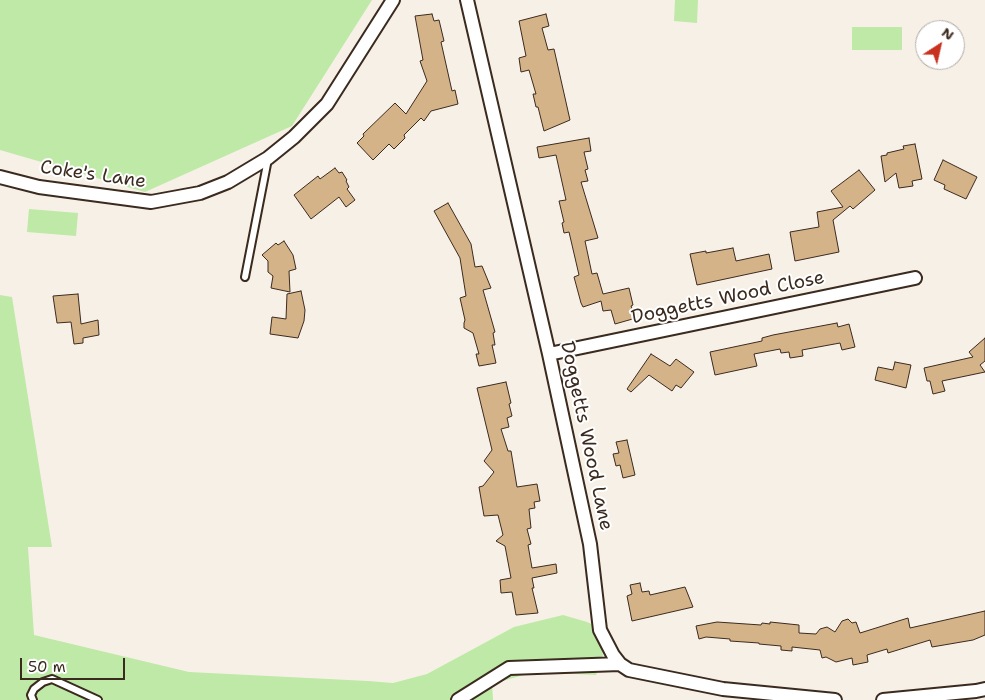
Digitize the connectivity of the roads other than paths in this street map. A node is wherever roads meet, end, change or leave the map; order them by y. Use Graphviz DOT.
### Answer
graph roads {
  1 [pos="393,0"];
  2 [pos="467,0"];
  3 [pos="268,158"];
  4 [pos="0,177"];
  5 [pos="245,276"];
  6 [pos="915,278"];
  7 [pos="549,354"];
  8 [pos="620,664"];
  9 [pos="985,689"];
  10 [pos="33,700"];
  11 [pos="98,700"];
  12 [pos="458,700"];
  13 [pos="835,700"];
  14 [pos="883,700"];
  1 -- 3 [label="street, Coke's Lane"];
  2 -- 7 [label="street, Doggetts Wood Lane"];
  3 -- 4 [label="street, Coke's Lane"];
  3 -- 5 [label="lane"];
  6 -- 7 [label="street, Doggetts Wood Close"];
  7 -- 8 [label="street, Doggetts Wood Lane"];
  8 -- 12 [label="street"];
  8 -- 13 [label="street"];
  9 -- 14 [label="street"];
  10 -- 11 [label="lane"];
}
